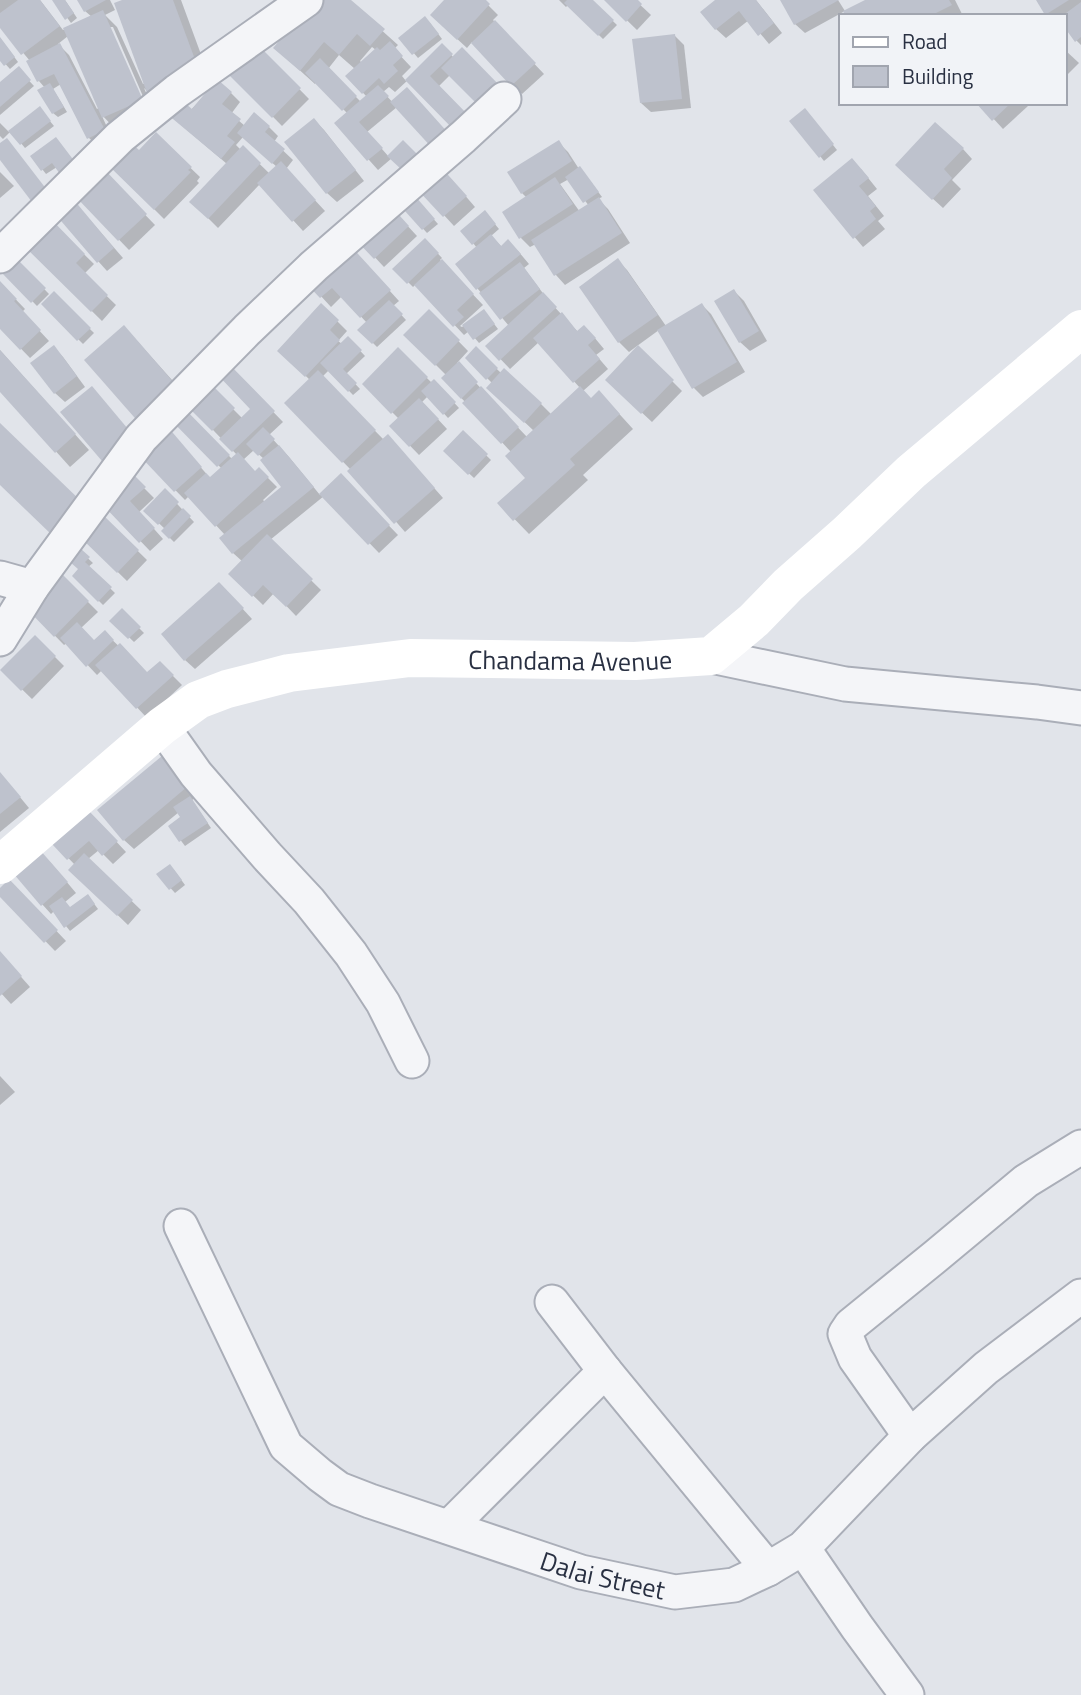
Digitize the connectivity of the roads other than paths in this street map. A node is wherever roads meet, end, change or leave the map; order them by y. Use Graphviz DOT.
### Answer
graph roads {
  1 [pos="306,0"];
  2 [pos="504,99"];
  3 [pos="0,257"];
  4 [pos="1081,329"];
  5 [pos="0,578"];
  6 [pos="32,587"];
  7 [pos="0,639"];
  8 [pos="711,656"];
  9 [pos="1081,708"];
  10 [pos="162,726"];
  11 [pos="0,865"];
  12 [pos="412,1060"];
  13 [pos="1081,1147"];
  14 [pos="181,1226"];
  15 [pos="1081,1296"];
  16 [pos="552,1302"];
  17 [pos="606,1371"];
  18 [pos="910,1436"];
  19 [pos="449,1527"];
  20 [pos="803,1548"];
  21 [pos="768,1569"];
  22 [pos="907,1695"];
  1 -- 3 [label="street"];
  2 -- 6 [label="street"];
  4 -- 8 [label="street, Chandama Avenue"];
  5 -- 6 [label="street"];
  6 -- 7 [label="street"];
  8 -- 9 [label="street"];
  8 -- 10 [label="street, Chandama Avenue"];
  10 -- 11 [label="street, Chandama Avenue"];
  10 -- 12 [label="street"];
  13 -- 18 [label="street"];
  14 -- 19 [label="street, Dalai Street"];
  15 -- 18 [label="street, Dalai Street"];
  16 -- 17 [label="street"];
  17 -- 19 [label="street"];
  17 -- 21 [label="street"];
  18 -- 20 [label="street, Dalai Street"];
  19 -- 21 [label="street, Dalai Street"];
  20 -- 21 [label="street, Dalai Street"];
  20 -- 22 [label="street"];
}
